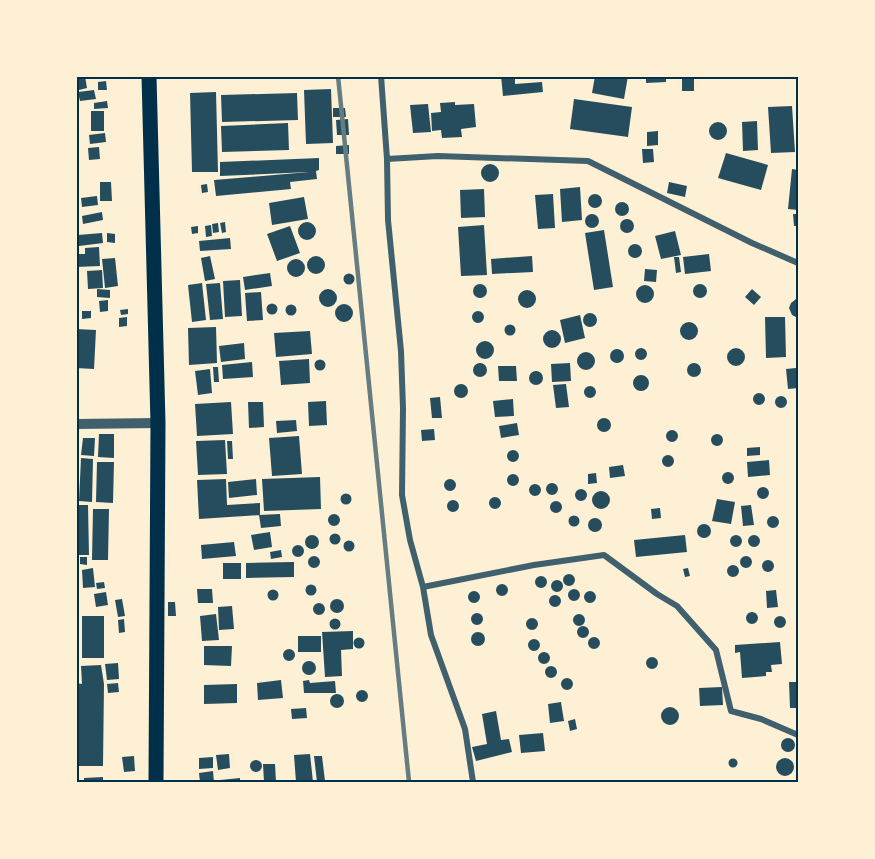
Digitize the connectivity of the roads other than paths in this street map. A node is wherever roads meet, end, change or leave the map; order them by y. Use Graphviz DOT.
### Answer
graph roads {
  1 [pos="149,76"];
  2 [pos="381,76"];
  3 [pos="387,159"];
  4 [pos="798,263"];
  5 [pos="158,423"];
  6 [pos="76,424"];
  7 [pos="423,587"];
  8 [pos="798,735"];
  9 [pos="156,783"];
  10 [pos="473,783"];
  1 -- 5 [label="main road"];
  2 -- 3 [label="street"];
  3 -- 4 [label="street"];
  3 -- 7 [label="street"];
  5 -- 6 [label="street"];
  5 -- 9 [label="main road"];
  7 -- 8 [label="street"];
  7 -- 10 [label="street"];
}
